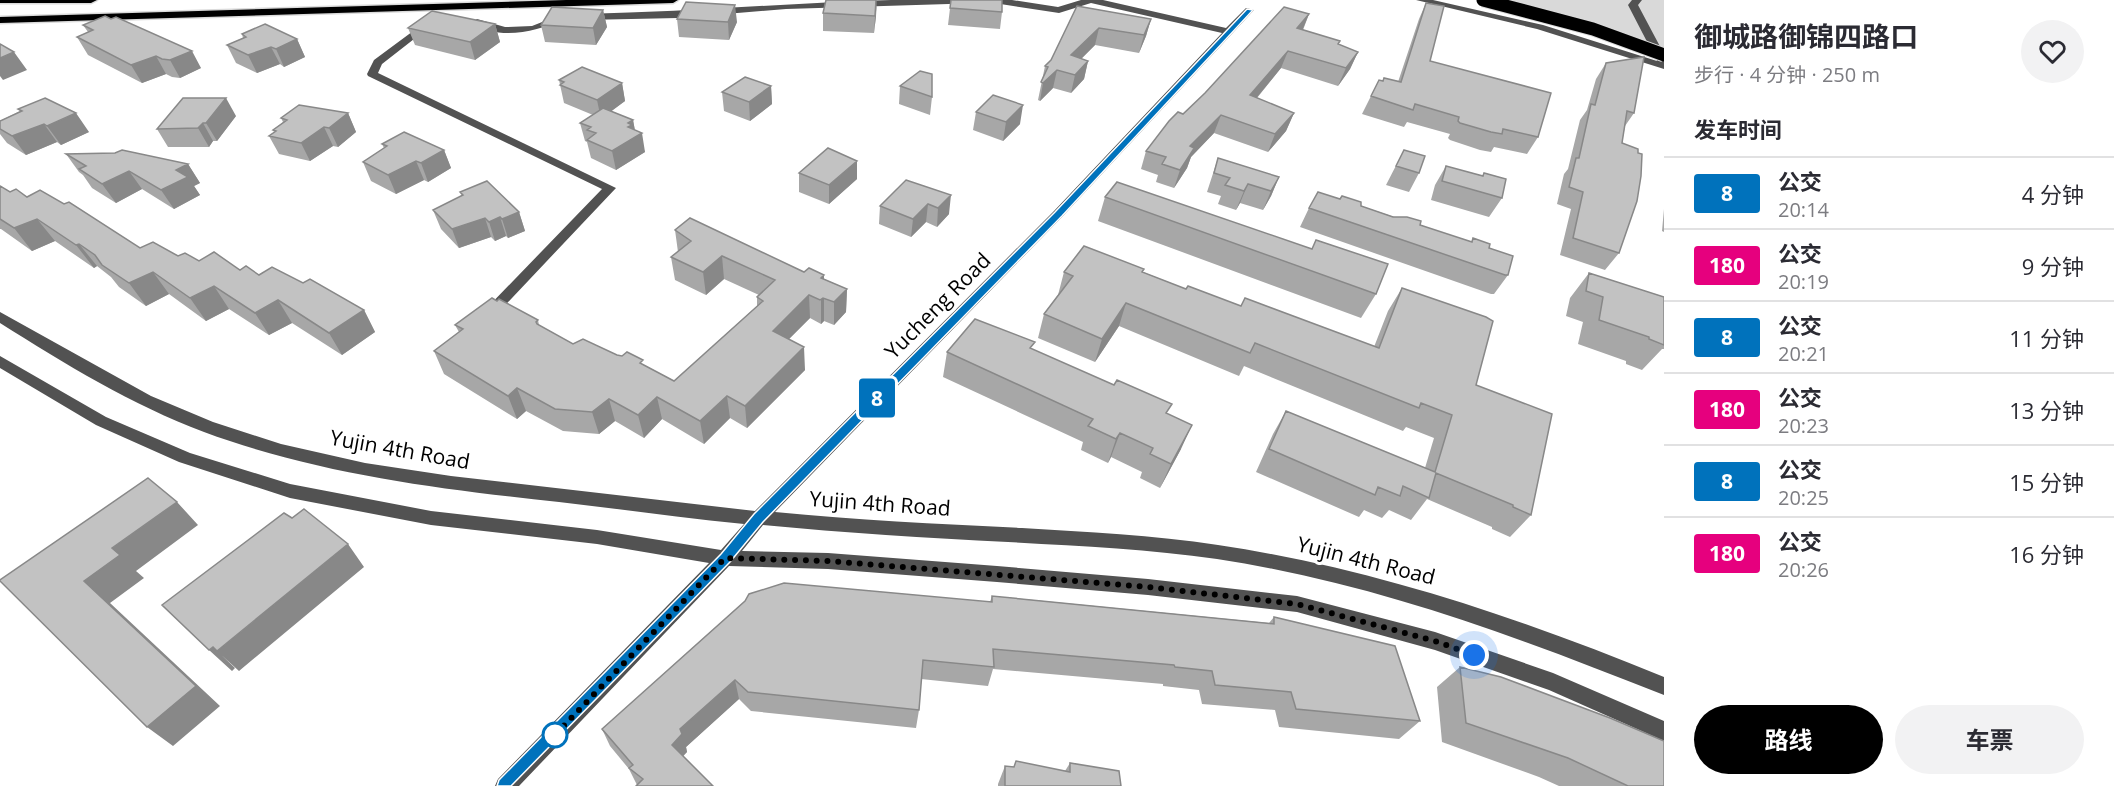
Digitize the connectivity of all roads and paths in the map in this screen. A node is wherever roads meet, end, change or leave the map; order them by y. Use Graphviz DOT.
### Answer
graph roads {
  1 [pos="0,0"];
  2 [pos="91,0"];
  3 [pos="673,0"];
  4 [pos="981,0"];
  5 [pos="994,0"];
  6 [pos="1090,0"];
  7 [pos="1421,0"];
  8 [pos="1483,0"];
  9 [pos="1637,0"];
  10 [pos="1250,10"];
  11 [pos="462,18"];
  12 [pos="0,20"];
  13 [pos="443,22"];
  14 [pos="1229,32"];
  15 [pos="1664,56"];
  16 [pos="1664,65"];
  17 [pos="0,317"];
  18 [pos="477,326"];
  19 [pos="0,361"];
  20 [pos="759,518"];
  21 [pos="725,558"];
  22 [pos="1664,686"];
  23 [pos="1664,731"];
  24 [pos="505,786"];
  1 -- 2 [label="highway"];
  3 -- 12 [label="main road"];
  4 -- 11 [label="street"];
  5 -- 6 [label="street"];
  6 -- 14 [label="street"];
  7 -- 16 [label="street"];
  8 -- 15 [label="highway, bridge"];
  9 -- 16 [label="street"];
  10 -- 14 [label="street, Yucheng Road"];
  13 -- 18 [label="street"];
  14 -- 20 [label="street, Yucheng Road"];
  17 -- 20 [label="street, Yujin 4th Road"];
  19 -- 21 [label="street"];
  20 -- 21 [label="street, Yucheng Road"];
  20 -- 22 [label="street, Yujin 4th Road"];
  21 -- 23 [label="street"];
  21 -- 24 [label="street, Yucheng Road"];
}
